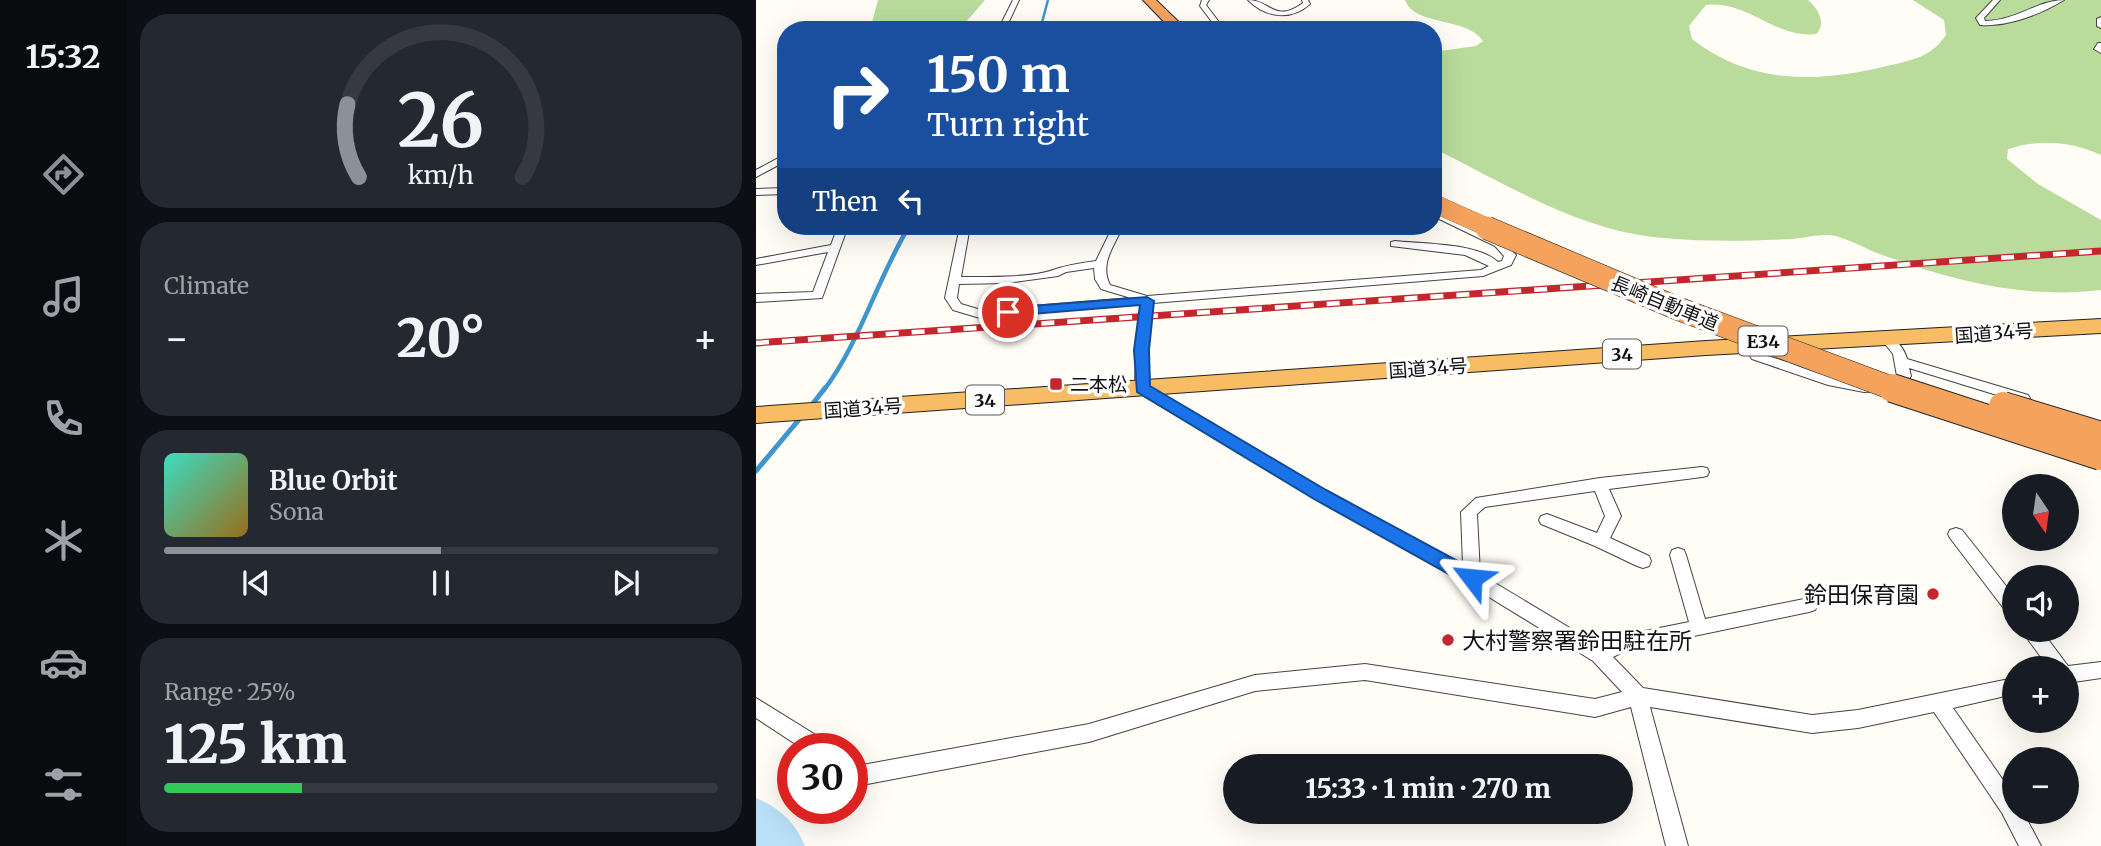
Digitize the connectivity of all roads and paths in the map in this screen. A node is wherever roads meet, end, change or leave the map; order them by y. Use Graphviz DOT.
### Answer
graph roads {
  1 [pos="1016,0"];
  2 [pos="1149,0"];
  3 [pos="1206,0"];
  4 [pos="1251,0"];
  5 [pos="1305,0"];
  6 [pos="1997,0"];
  7 [pos="2061,0"];
  8 [pos="2101,19"];
  9 [pos="1006,21"];
  10 [pos="1171,21"];
  11 [pos="1215,21"];
  12 [pos="2101,26"];
  13 [pos="2101,46"];
  14 [pos="2101,51"];
  15 [pos="777,162"];
  16 [pos="756,174"];
  17 [pos="777,191"];
  18 [pos="1442,191"];
  19 [pos="756,192"];
  20 [pos="1442,207"];
  21 [pos="1442,216"];
  22 [pos="839,235"];
  23 [pos="963,235"];
  24 [pos="1114,235"];
  25 [pos="1395,244"];
  26 [pos="833,248"];
  27 [pos="756,262"];
  28 [pos="1099,264"];
  29 [pos="1496,267"];
  30 [pos="953,281"];
  31 [pos="756,298"];
  32 [pos="1147,301"];
  33 [pos="2101,326"];
  34 [pos="1887,339"];
  35 [pos="1749,346"];
  36 [pos="1902,362"];
  37 [pos="1142,388"];
  38 [pos="756,415"];
  39 [pos="2101,422"];
  40 [pos="2101,436"];
  41 [pos="2101,456"];
  42 [pos="1702,472"];
  43 [pos="1600,484"];
  44 [pos="1547,520"];
  45 [pos="1956,534"];
  46 [pos="1601,541"];
  47 [pos="1678,555"];
  48 [pos="1643,561"];
  49 [pos="1472,578"];
  50 [pos="2002,593"];
  51 [pos="1809,605"];
  52 [pos="1699,628"];
  53 [pos="2039,642"];
  54 [pos="1600,655"];
  55 [pos="2051,656"];
  56 [pos="2101,670"];
  57 [pos="2079,673"];
  58 [pos="2002,689"];
  59 [pos="1639,696"];
  60 [pos="1938,702"];
  61 [pos="756,707"];
  62 [pos="796,733"];
  63 [pos="868,774"];
  64 [pos="1676,846"];
  65 [pos="2029,846"];
  1 -- 9 [label="street"];
  2 -- 10 [label="highway"];
  3 -- 11 [label="street"];
  4 -- 5 [label="street"];
  6 -- 7 [label="street"];
  8 -- 12 [label="street"];
  13 -- 14 [label="street"];
  15 -- 16 [label="street"];
  17 -- 19 [label="street"];
  18 -- 40 [label="highway, 長崎自動車道 / E34, bridge"];
  20 -- 41 [label="highway, 長崎自動車道 / E34, bridge"];
  21 -- 29 [label="street"];
  22 -- 26 [label="street"];
  23 -- 30 [label="street"];
  24 -- 28 [label="street"];
  25 -- 29 [label="street"];
  26 -- 27 [label="street"];
  26 -- 31 [label="street"];
  28 -- 30 [label="street"];
  28 -- 32 [label="street"];
  29 -- 32 [label="street"];
  30 -- 32 [label="street"];
  32 -- 37 [label="street"];
  33 -- 34 [label="highway, 国道34号 / 34"];
  34 -- 35 [label="highway, 国道34号 / 34"];
  34 -- 36 [label="street"];
  35 -- 36 [label="street"];
  35 -- 37 [label="highway, 国道34号 / 34"];
  36 -- 39 [label="street"];
  37 -- 38 [label="highway, 国道34号 / 34"];
  37 -- 49 [label="street"];
  42 -- 43 [label="street"];
  43 -- 46 [label="street"];
  43 -- 49 [label="street"];
  44 -- 46 [label="street"];
  45 -- 50 [label="street"];
  46 -- 48 [label="street"];
  47 -- 52 [label="street"];
  49 -- 54 [label="street"];
  51 -- 52 [label="street"];
  52 -- 54 [label="street"];
  53 -- 55 [label="street"];
  54 -- 59 [label="street"];
  56 -- 57 [label="street"];
  58 -- 60 [label="street"];
  59 -- 60 [label="street"];
  59 -- 63 [label="street"];
  59 -- 64 [label="street"];
  60 -- 65 [label="street"];
  61 -- 62 [label="street"];
}
